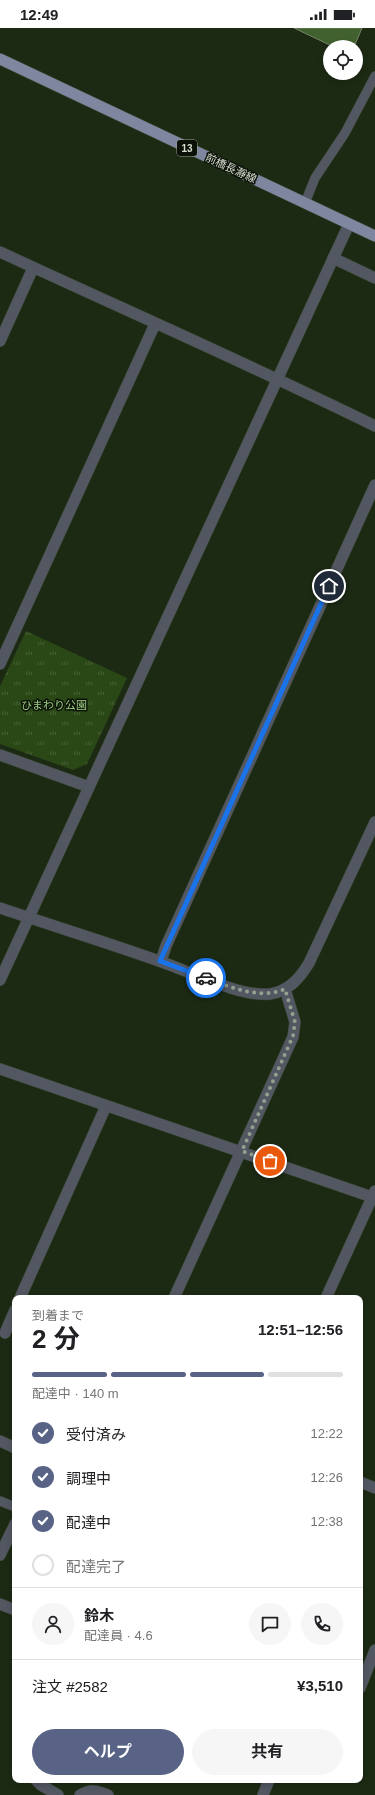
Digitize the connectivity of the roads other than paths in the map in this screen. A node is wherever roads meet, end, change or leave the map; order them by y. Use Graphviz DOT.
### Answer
graph roads {
  1 [pos="0,59"];
  2 [pos="375,76"];
  3 [pos="305,203"];
  4 [pos="349,224"];
  5 [pos="375,236"];
  6 [pos="0,252"];
  7 [pos="333,258"];
  8 [pos="34,268"];
  9 [pos="375,278"];
  10 [pos="155,324"];
  11 [pos="0,341"];
  12 [pos="278,378"];
  13 [pos="375,426"];
  14 [pos="375,485"];
  15 [pos="0,664"];
  16 [pos="0,756"];
  17 [pos="89,787"];
  18 [pos="375,822"];
  19 [pos="0,908"];
  20 [pos="29,917"];
  21 [pos="160,961"];
  22 [pos="0,980"];
  23 [pos="285,989"];
  24 [pos="0,1069"];
  25 [pos="106,1106"];
  26 [pos="242,1151"];
  27 [pos="374,1195"];
  28 [pos="21,1295"];
  29 [pos="175,1295"];
  30 [pos="327,1295"];
  31 [pos="12,1319"];
  32 [pos="7,1334"];
  33 [pos="0,1441"];
  34 [pos="12,1447"];
  35 [pos="363,1483"];
  36 [pos="375,1488"];
  37 [pos="0,1501"];
  38 [pos="12,1505"];
  39 [pos="12,1530"];
  40 [pos="0,1555"];
  41 [pos="0,1604"];
  42 [pos="12,1609"];
  43 [pos="375,1650"];
  44 [pos="363,1680"];
  45 [pos="39,1783"];
  46 [pos="268,1783"];
  47 [pos="58,1795"];
  48 [pos="80,1795"];
  49 [pos="108,1795"];
  50 [pos="263,1795"];
  1 -- 3 [label="main road, 前橋長瀞線 / 13"];
  2 -- 3 [label="lane"];
  3 -- 4 [label="main road, 前橋長瀞線 / 13"];
  4 -- 5 [label="main road, 前橋長瀞線 / 13"];
  4 -- 7 [label="street"];
  6 -- 8 [label="street"];
  7 -- 9 [label="street"];
  7 -- 12 [label="street"];
  8 -- 10 [label="street"];
  8 -- 11 [label="street"];
  10 -- 12 [label="street"];
  10 -- 15 [label="street"];
  12 -- 13 [label="street"];
  12 -- 17 [label="street"];
  14 -- 21 [label="street"];
  16 -- 17 [label="street"];
  17 -- 20 [label="street"];
  18 -- 23 [label="street"];
  19 -- 20 [label="street"];
  20 -- 21 [label="street"];
  20 -- 22 [label="street"];
  21 -- 23 [label="street"];
  23 -- 26 [label="street"];
  24 -- 25 [label="street"];
  25 -- 26 [label="street"];
  25 -- 28 [label="street"];
  26 -- 27 [label="street"];
  26 -- 29 [label="street"];
  27 -- 30 [label="street"];
  31 -- 32 [label="street"];
  33 -- 34 [label="street"];
  35 -- 36 [label="street"];
  37 -- 38 [label="lane"];
  39 -- 40 [label="street"];
  41 -- 42 [label="street"];
  43 -- 44 [label="street"];
  45 -- 47 [label="street"];
  46 -- 50 [label="street"];
  48 -- 49 [label="street"];
}
